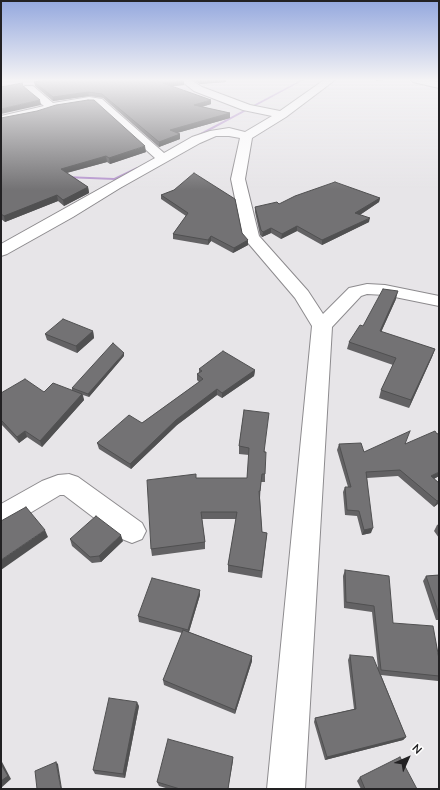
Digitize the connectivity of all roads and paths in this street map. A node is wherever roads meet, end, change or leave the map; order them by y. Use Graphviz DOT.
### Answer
graph roads {
  1 [pos="12,117"];
  2 [pos="116,117"];
  3 [pos="280,117"];
  4 [pos="1,119"];
  5 [pos="247,136"];
  6 [pos="163,158"];
  7 [pos="1,251"];
  8 [pos="439,301"];
  9 [pos="322,326"];
  10 [pos="1,517"];
  11 [pos="132,531"];
  12 [pos="286,789"];
  1 -- 4 [label="street"];
  2 -- 6 [label="street"];
  3 -- 5 [label="street"];
  5 -- 6 [label="street"];
  5 -- 9 [label="street"];
  6 -- 7 [label="street"];
  8 -- 9 [label="street"];
  9 -- 12 [label="street"];
  10 -- 11 [label="street"];
}
